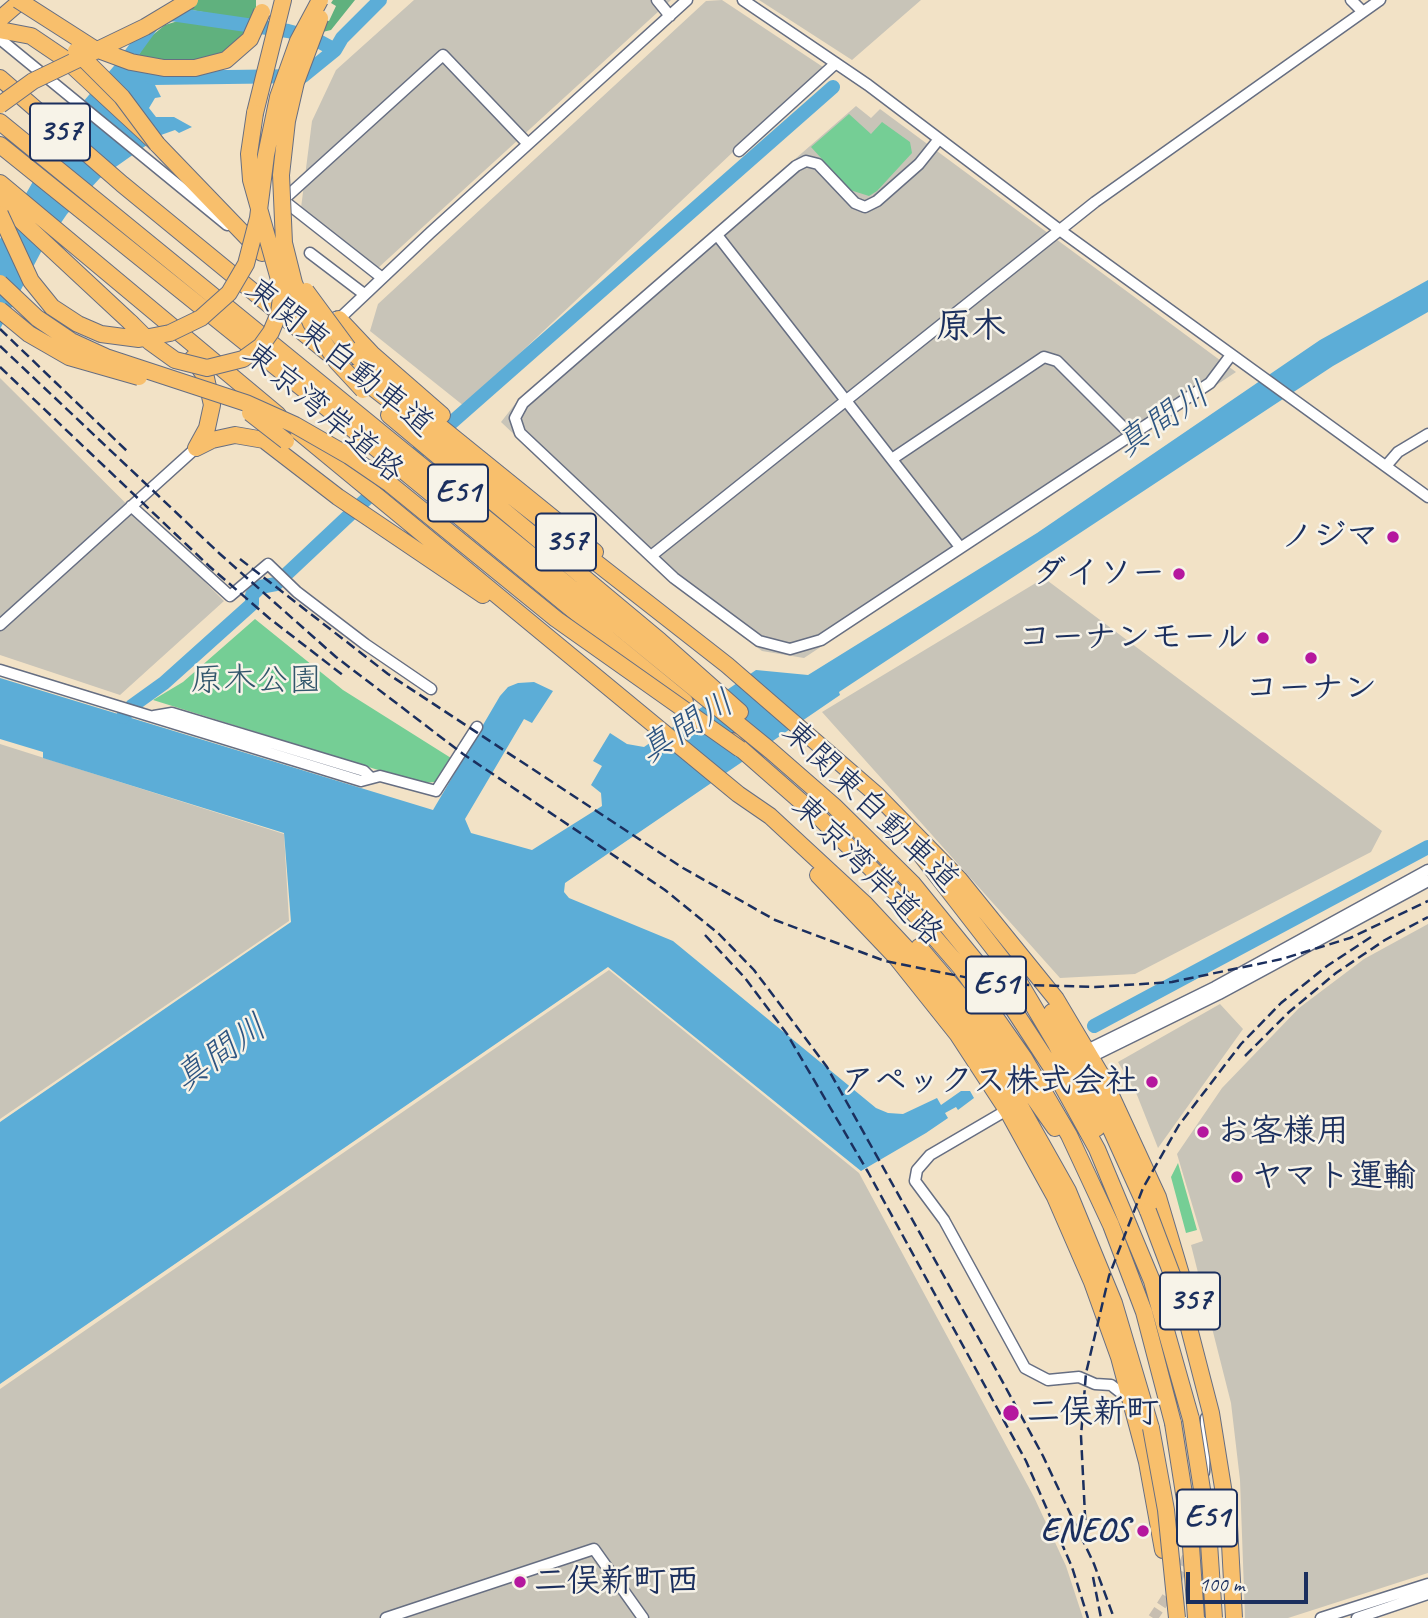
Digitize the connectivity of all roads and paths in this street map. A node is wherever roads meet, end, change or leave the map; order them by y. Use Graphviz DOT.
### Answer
graph roads {
  1 [pos="18,0"];
  2 [pos="190,0"];
  3 [pos="320,0"];
  4 [pos="328,0"];
  5 [pos="657,0"];
  6 [pos="687,0"];
  7 [pos="743,0"];
  8 [pos="1351,0"];
  9 [pos="1380,0"];
  10 [pos="282,4"];
  11 [pos="262,6"];
  12 [pos="1363,12"];
  13 [pos="670,16"];
  14 [pos="0,19"];
  15 [pos="0,30"];
  16 [pos="0,39"];
  17 [pos="836,63"];
  18 [pos="0,78"];
  19 [pos="0,105"];
  20 [pos="255,113"];
  21 [pos="0,122"];
  22 [pos="939,139"];
  23 [pos="157,144"];
  24 [pos="528,144"];
  25 [pos="0,145"];
  26 [pos="739,151"];
  27 [pos="0,183"];
  28 [pos="0,201"];
  29 [pos="0,214"];
  30 [pos="1061,231"];
  31 [pos="717,235"];
  32 [pos="67,237"];
  33 [pos="262,253"];
  34 [pos="310,253"];
  35 [pos="381,277"];
  36 [pos="0,283"];
  37 [pos="364,294"];
  38 [pos="0,310"];
  39 [pos="339,319"];
  40 [pos="1231,355"];
  41 [pos="847,401"];
  42 [pos="415,407"];
  43 [pos="1130,434"];
  44 [pos="1428,434"];
  45 [pos="196,448"];
  46 [pos="892,459"];
  47 [pos="1386,466"];
  48 [pos="332,487"];
  49 [pos="1428,497"];
  50 [pos="131,506"];
  51 [pos="960,547"];
  52 [pos="651,556"];
  53 [pos="0,625"];
  54 [pos="555,643"];
  55 [pos="727,665"];
  56 [pos="0,670"];
  57 [pos="431,689"];
  58 [pos="477,727"];
  59 [pos="740,748"];
  60 [pos="815,789"];
  61 [pos="877,795"];
  62 [pos="777,828"];
  63 [pos="1428,870"];
  64 [pos="840,880"];
  65 [pos="1428,880"];
  66 [pos="1295,949"];
  67 [pos="1034,975"];
  68 [pos="1089,1053"];
  69 [pos="1006,1110"];
  70 [pos="1091,1178"];
  71 [pos="1128,1217"];
  72 [pos="1203,1353"];
  73 [pos="1133,1404"];
  74 [pos="1188,1554"];
  75 [pos="1428,1584"];
  76 [pos="1428,1594"];
  77 [pos="386,1618"];
  78 [pos="643,1618"];
  79 [pos="1172,1618"];
  80 [pos="1177,1618"];
  81 [pos="1196,1618"];
  82 [pos="1214,1618"];
  83 [pos="1227,1618"];
  84 [pos="1234,1618"];
  85 [pos="1321,1618"];
  86 [pos="1357,1618"];
  1 -- 11 [label="highway, bridge"];
  1 -- 14 [label="highway"];
  1 -- 23 [label="highway, bridge"];
  2 -- 19 [label="highway, bridge"];
  3 -- 29 [label="highway, bridge"];
  4 -- 60 [label="highway, bridge"];
  5 -- 13 [label="street"];
  6 -- 13 [label="street"];
  7 -- 17 [label="street"];
  8 -- 12 [label="street"];
  9 -- 12 [label="street"];
  10 -- 20 [label="highway"];
  12 -- 30 [label="street"];
  13 -- 24 [label="street"];
  15 -- 23 [label="highway, bridge"];
  16 -- 33 [label="street"];
  17 -- 22 [label="street"];
  17 -- 26 [label="street"];
  18 -- 42 [label="highway, 東京湾岸道路 / 357"];
  20 -- 28 [label="highway, bridge"];
  20 -- 42 [label="highway, bridge"];
  21 -- 60 [label="highway, 東関東自動車道 / E51, bridge"];
  22 -- 30 [label="street"];
  22 -- 31 [label="street"];
  23 -- 33 [label="highway"];
  24 -- 35 [label="street"];
  24 -- 35 [label="street"];
  25 -- 59 [label="highway, 東関東自動車道 / E51, bridge"];
  27 -- 32 [label="highway, 東京湾岸道路 / 357"];
  30 -- 40 [label="street"];
  30 -- 41 [label="street"];
  31 -- 41 [label="street"];
  31 -- 52 [label="street"];
  32 -- 45 [label="highway"];
  32 -- 54 [label="highway, 東京湾岸道路 / 357"];
  33 -- 39 [label="street"];
  34 -- 37 [label="street"];
  35 -- 37 [label="street"];
  36 -- 59 [label="highway, bridge"];
  37 -- 39 [label="street"];
  38 -- 48 [label="highway, bridge"];
  39 -- 42 [label="highway"];
  40 -- 43 [label="street"];
  40 -- 47 [label="street"];
  41 -- 46 [label="street"];
  41 -- 52 [label="street"];
  42 -- 55 [label="highway, 東京湾岸道路 / 357"];
  42 -- 55 [label="highway"];
  43 -- 46 [label="street"];
  43 -- 51 [label="street"];
  44 -- 47 [label="street"];
  45 -- 48 [label="highway"];
  45 -- 50 [label="street"];
  46 -- 51 [label="street"];
  47 -- 49 [label="street"];
  48 -- 54 [label="highway"];
  50 -- 53 [label="street"];
  50 -- 57 [label="street"];
  51 -- 52 [label="street"];
  54 -- 62 [label="highway, 東京湾岸道路 / 357"];
  55 -- 61 [label="highway, 東京湾岸道路 / 357"];
  56 -- 58 [label="street"];
  59 -- 70 [label="highway, 東関東自動車道 / E51"];
  60 -- 71 [label="highway, 東関東自動車道 / E51"];
  61 -- 67 [label="highway, 東京湾岸道路 / 357"];
  61 -- 71 [label="highway"];
  62 -- 64 [label="highway, 東京湾岸道路 / 357"];
  62 -- 69 [label="highway, 東京湾岸道路 / 357"];
  63 -- 66 [label="street"];
  64 -- 70 [label="highway"];
  64 -- 80 [label="highway, 東京湾岸道路 / 357, bridge"];
  65 -- 66 [label="street"];
  66 -- 68 [label="street"];
  67 -- 68 [label="highway, 東京湾岸道路 / 357"];
  67 -- 84 [label="highway, 東京湾岸道路 / 357, bridge"];
  68 -- 72 [label="highway, 東京湾岸道路 / 357"];
  69 -- 73 [label="highway, 東京湾岸道路 / 357"];
  69 -- 73 [label="street"];
  70 -- 81 [label="highway, 東関東自動車道 / E51, bridge"];
  71 -- 82 [label="highway, 東関東自動車道 / E51, bridge"];
  72 -- 74 [label="street"];
  72 -- 83 [label="highway, 東京湾岸道路 / 357"];
  73 -- 79 [label="highway, 東京湾岸道路 / 357"];
  75 -- 85 [label="street"];
  76 -- 86 [label="street"];
  77 -- 78 [label="street"];
}
